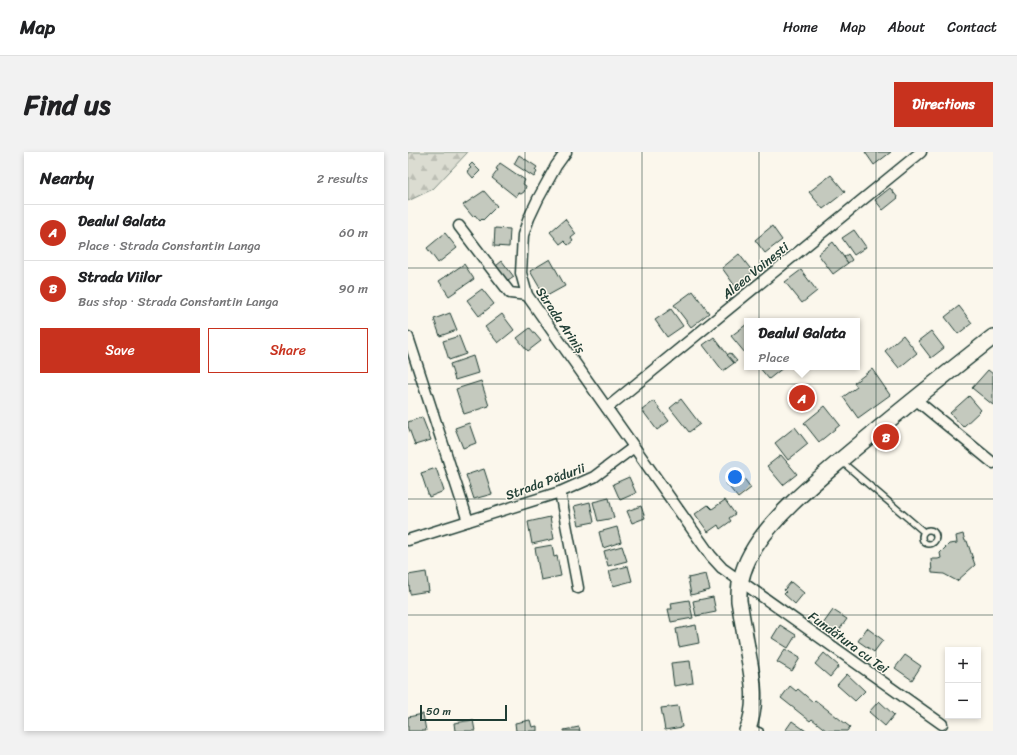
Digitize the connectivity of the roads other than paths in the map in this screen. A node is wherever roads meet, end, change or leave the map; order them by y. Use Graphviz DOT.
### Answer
graph roads {
  1 [pos="566,152"];
  2 [pos="921,152"];
  3 [pos="459,226"];
  4 [pos="527,295"];
  5 [pos="993,337"];
  6 [pos="408,338"];
  7 [pos="915,399"];
  8 [pos="607,408"];
  9 [pos="634,447"];
  10 [pos="840,461"];
  11 [pos="993,463"];
  12 [pos="560,492"];
  13 [pos="468,521"];
  14 [pos="924,532"];
  15 [pos="408,540"];
  16 [pos="740,580"];
  17 [pos="578,588"];
  18 [pos="942,724"];
  19 [pos="752,730"];
  1 -- 4 [label="street, Strada Ariniș"];
  2 -- 8 [label="street, Aleea Voinești"];
  3 -- 4 [label="street"];
  4 -- 8 [label="street, Strada Ariniș"];
  5 -- 7 [label="main road"];
  6 -- 13 [label="street"];
  7 -- 10 [label="main road"];
  7 -- 11 [label="street"];
  8 -- 9 [label="street, Strada Ariniș"];
  9 -- 12 [label="street, Strada Pădurii"];
  9 -- 16 [label="street"];
  10 -- 14 [label="lane"];
  10 -- 16 [label="main road"];
  12 -- 13 [label="street, Strada Pădurii"];
  12 -- 17 [label="street"];
  13 -- 15 [label="street, Strada Pădurii"];
  16 -- 18 [label="street, Fundătura cu Tei"];
  16 -- 19 [label="main road"];
}
